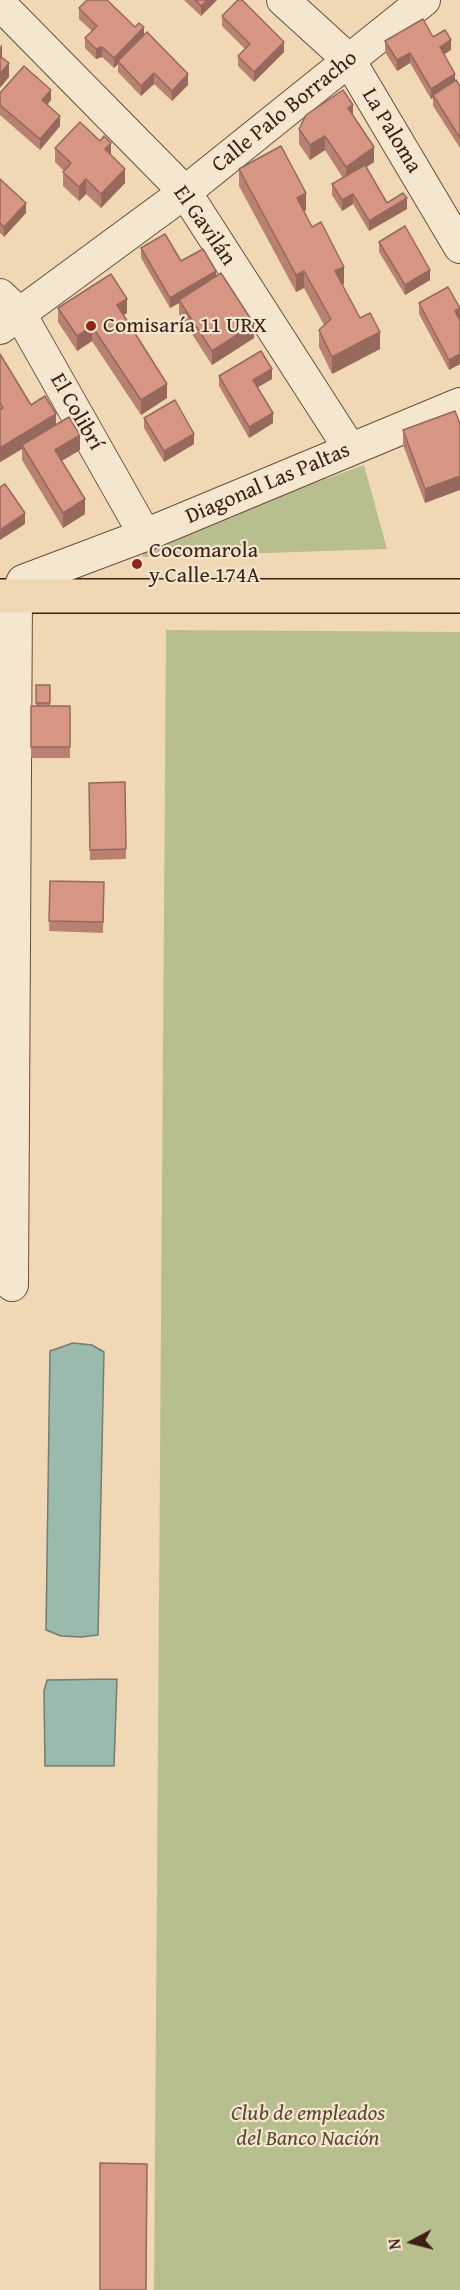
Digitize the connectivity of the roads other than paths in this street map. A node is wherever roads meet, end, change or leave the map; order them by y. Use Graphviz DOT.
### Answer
graph roads {
  1 [pos="283,0"];
  2 [pos="424,0"];
  3 [pos="0,4"];
  4 [pos="349,60"];
  5 [pos="185,192"];
  6 [pos="460,247"];
  7 [pos="7,312"];
  8 [pos="460,404"];
  9 [pos="350,449"];
  10 [pos="146,535"];
  11 [pos="8,596"];
  12 [pos="460,596"];
  13 [pos="12,1285"];
  1 -- 4 [label="street, La Paloma"];
  2 -- 4 [label="street, Calle Palo Borracho"];
  3 -- 5 [label="street, El Gavilán"];
  4 -- 5 [label="street, Calle Palo Borracho"];
  4 -- 6 [label="street, La Paloma"];
  5 -- 7 [label="street, Calle Palo Borracho"];
  5 -- 9 [label="street, El Gavilán"];
  7 -- 10 [label="street, El Colibrí"];
  8 -- 9 [label="street, Diagonal Las Paltas"];
  9 -- 10 [label="street, Diagonal Las Paltas"];
  10 -- 11 [label="street, Diagonal Las Paltas"];
  11 -- 12 [label="main road"];
  11 -- 13 [label="street"];
}
